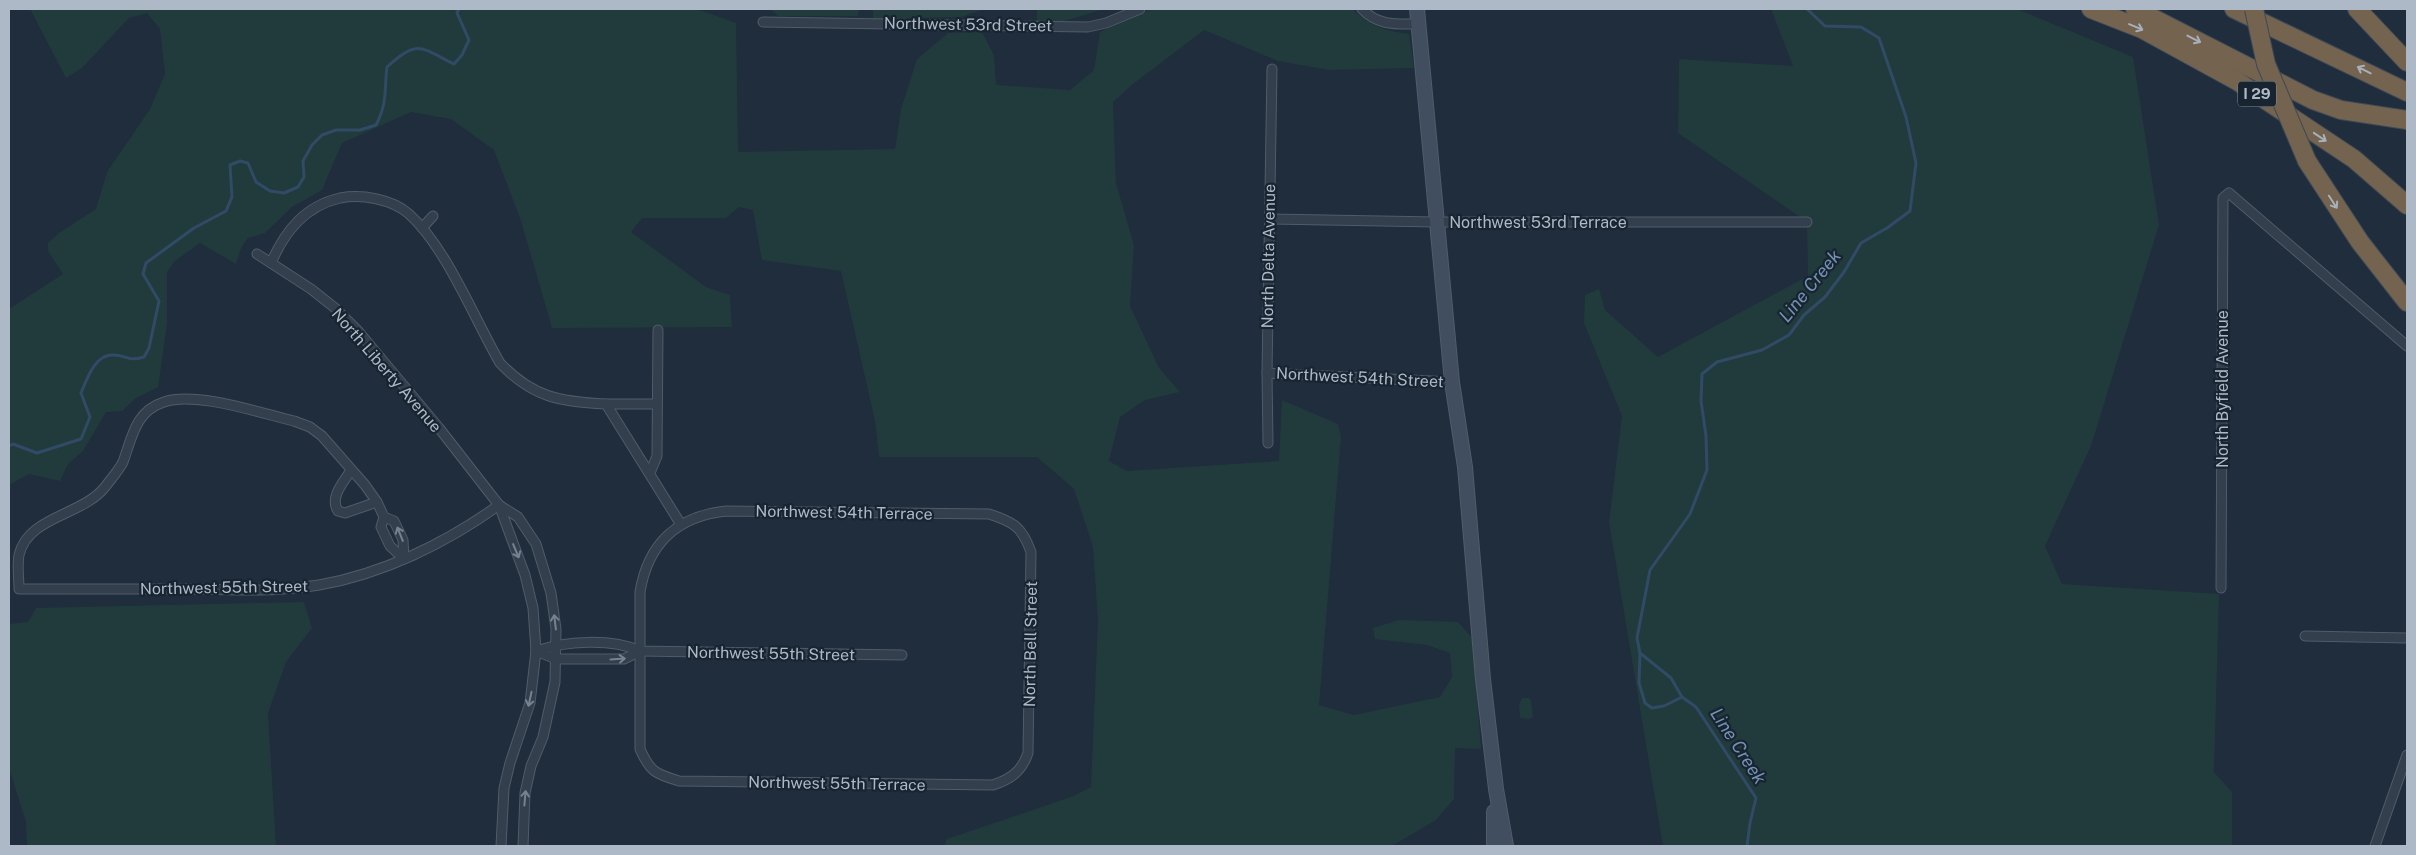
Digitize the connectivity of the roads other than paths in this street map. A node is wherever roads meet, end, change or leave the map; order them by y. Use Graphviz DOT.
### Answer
graph roads {
  1 [pos="1140,9"];
  2 [pos="1362,9"];
  3 [pos="1417,9"];
  4 [pos="2091,9"];
  5 [pos="2134,9"];
  6 [pos="2234,9"];
  7 [pos="2254,9"];
  8 [pos="2358,9"];
  9 [pos="763,22"];
  10 [pos="1418,24"];
  11 [pos="2407,62"];
  12 [pos="1272,69"];
  13 [pos="2407,92"];
  14 [pos="2407,120"];
  15 [pos="2407,205"];
  16 [pos="433,216"];
  17 [pos="1270,219"];
  18 [pos="1436,222"];
  19 [pos="1807,222"];
  20 [pos="422,228"];
  21 [pos="257,254"];
  22 [pos="271,263"];
  23 [pos="2407,302"];
  24 [pos="658,330"];
  25 [pos="2407,346"];
  26 [pos="1267,373"];
  27 [pos="1452,382"];
  28 [pos="606,404"];
  29 [pos="656,404"];
  30 [pos="1268,443"];
  31 [pos="351,470"];
  32 [pos="650,473"];
  33 [pos="377,502"];
  34 [pos="498,506"];
  35 [pos="384,518"];
  36 [pos="1009,520"];
  37 [pos="680,523"];
  38 [pos="404,559"];
  39 [pos="2221,588"];
  40 [pos="9,589"];
  41 [pos="19,589"];
  42 [pos="2304,636"];
  43 [pos="2407,638"];
  44 [pos="557,644"];
  45 [pos="599,644"];
  46 [pos="536,651"];
  47 [pos="640,651"];
  48 [pos="902,655"];
  49 [pos="556,659"];
  50 [pos="599,659"];
  51 [pos="2407,755"];
  52 [pos="1018,773"];
  53 [pos="1496,789"];
  54 [pos="501,846"];
  55 [pos="523,846"];
  56 [pos="1494,846"];
  57 [pos="1506,846"];
  58 [pos="2375,846"];
  1 -- 9 [label="street, Northwest 53rd Street"];
  2 -- 10 [label="street"];
  3 -- 10 [label="main road"];
  4 -- 15 [label="highway, I 29, one-way"];
  5 -- 14 [label="highway, one-way"];
  13 -- 6 [label="highway, one-way"];
  7 -- 23 [label="highway, one-way, bridge"];
  8 -- 11 [label="highway"];
  10 -- 18 [label="main road"];
  12 -- 17 [label="street, North Delta Avenue"];
  16 -- 20 [label="street"];
  17 -- 18 [label="street, Northwest 53rd Terrace"];
  17 -- 26 [label="street, North Delta Avenue"];
  18 -- 19 [label="street, Northwest 53rd Terrace"];
  18 -- 27 [label="main road"];
  20 -- 22 [label="street"];
  20 -- 28 [label="street"];
  21 -- 22 [label="street, North Liberty Avenue"];
  22 -- 34 [label="street, North Liberty Avenue"];
  24 -- 29 [label="street"];
  25 -- 39 [label="street, North Byfield Avenue"];
  26 -- 27 [label="street, Northwest 54th Street"];
  26 -- 30 [label="street, North Delta Avenue"];
  27 -- 53 [label="main road"];
  28 -- 29 [label="street"];
  28 -- 32 [label="street"];
  29 -- 32 [label="street"];
  31 -- 33 [label="street"];
  31 -- 33 [label="street"];
  31 -- 41 [label="street"];
  32 -- 37 [label="street"];
  33 -- 35 [label="street"];
  34 -- 38 [label="street, Northwest 55th Street"];
  44 -- 34 [label="street, North Liberty Avenue, one-way"];
  34 -- 46 [label="street, North Liberty Avenue, one-way"];
  35 -- 38 [label="street"];
  38 -- 35 [label="street, one-way"];
  36 -- 37 [label="street, Northwest 54th Terrace"];
  36 -- 52 [label="street, North Bell Street"];
  37 -- 47 [label="street"];
  38 -- 41 [label="street, Northwest 55th Street"];
  40 -- 41 [label="street, Northwest 55th Street"];
  42 -- 43 [label="street"];
  44 -- 45 [label="street, Northwest 55th Street"];
  44 -- 46 [label="street, Northwest 55th Street"];
  44 -- 49 [label="street, North Liberty Avenue"];
  45 -- 47 [label="street, Northwest 55th Street"];
  45 -- 50 [label="street"];
  46 -- 49 [label="street, Northwest 55th Street"];
  46 -- 54 [label="street, North Liberty Avenue, one-way"];
  47 -- 48 [label="street, Northwest 55th Street"];
  50 -- 47 [label="street, Northwest 55th Street, one-way"];
  47 -- 52 [label="street, Northwest 55th Terrace"];
  49 -- 50 [label="street, Northwest 55th Street"];
  55 -- 49 [label="street, North Liberty Avenue, one-way"];
  51 -- 58 [label="street"];
  53 -- 56 [label="main road"];
  53 -- 57 [label="main road"];
}
